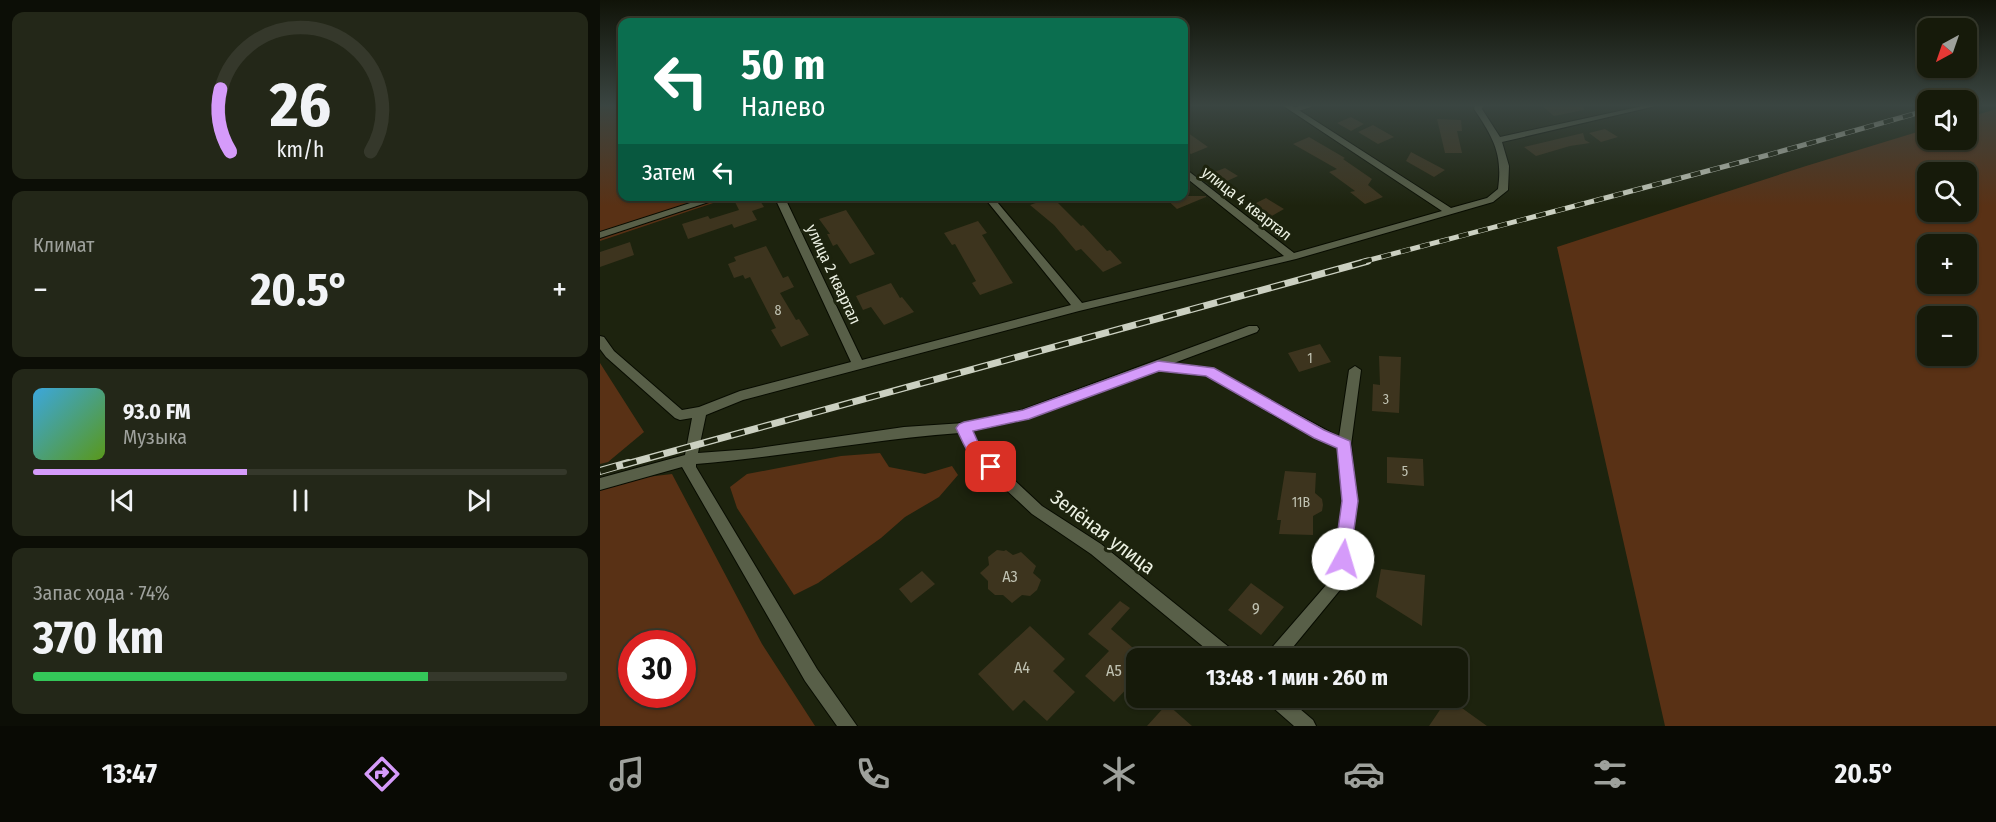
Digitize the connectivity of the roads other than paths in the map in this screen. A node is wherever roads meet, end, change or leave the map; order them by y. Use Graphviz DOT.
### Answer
graph roads {
  1 [pos="1339,139"];
  2 [pos="1504,139"];
  3 [pos="1499,140"];
  4 [pos="1188,175"];
  5 [pos="707,201"];
  6 [pos="781,201"];
  7 [pos="991,201"];
  8 [pos="1450,212"];
  9 [pos="600,235"];
  10 [pos="1292,257"];
  11 [pos="1079,307"];
  12 [pos="1253,329"];
  13 [pos="600,340"];
  14 [pos="859,366"];
  15 [pos="1158,366"];
  16 [pos="1355,370"];
  17 [pos="700,412"];
  18 [pos="964,428"];
  19 [pos="1344,445"];
  20 [pos="691,459"];
  21 [pos="600,484"];
  22 [pos="1217,648"];
  23 [pos="1282,648"];
  24 [pos="1286,708"];
  25 [pos="848,726"];
  26 [pos="1307,726"];
  1 -- 8 [label="street"];
  2 -- 3 [label="street"];
  3 -- 8 [label="street"];
  4 -- 10 [label="street, улица 4 квартал"];
  5 -- 9 [label="street"];
  6 -- 14 [label="street, улица 2 квартал"];
  7 -- 11 [label="street"];
  8 -- 10 [label="street"];
  10 -- 11 [label="street"];
  11 -- 14 [label="street"];
  12 -- 15 [label="street"];
  13 -- 17 [label="street"];
  14 -- 17 [label="street"];
  15 -- 18 [label="street"];
  15 -- 19 [label="street"];
  16 -- 19 [label="street"];
  17 -- 20 [label="street"];
  18 -- 20 [label="street"];
  18 -- 22 [label="street, Зелёная улица"];
  19 -- 23 [label="street"];
  20 -- 21 [label="street"];
  20 -- 25 [label="street"];
  24 -- 26 [label="street"];
}
